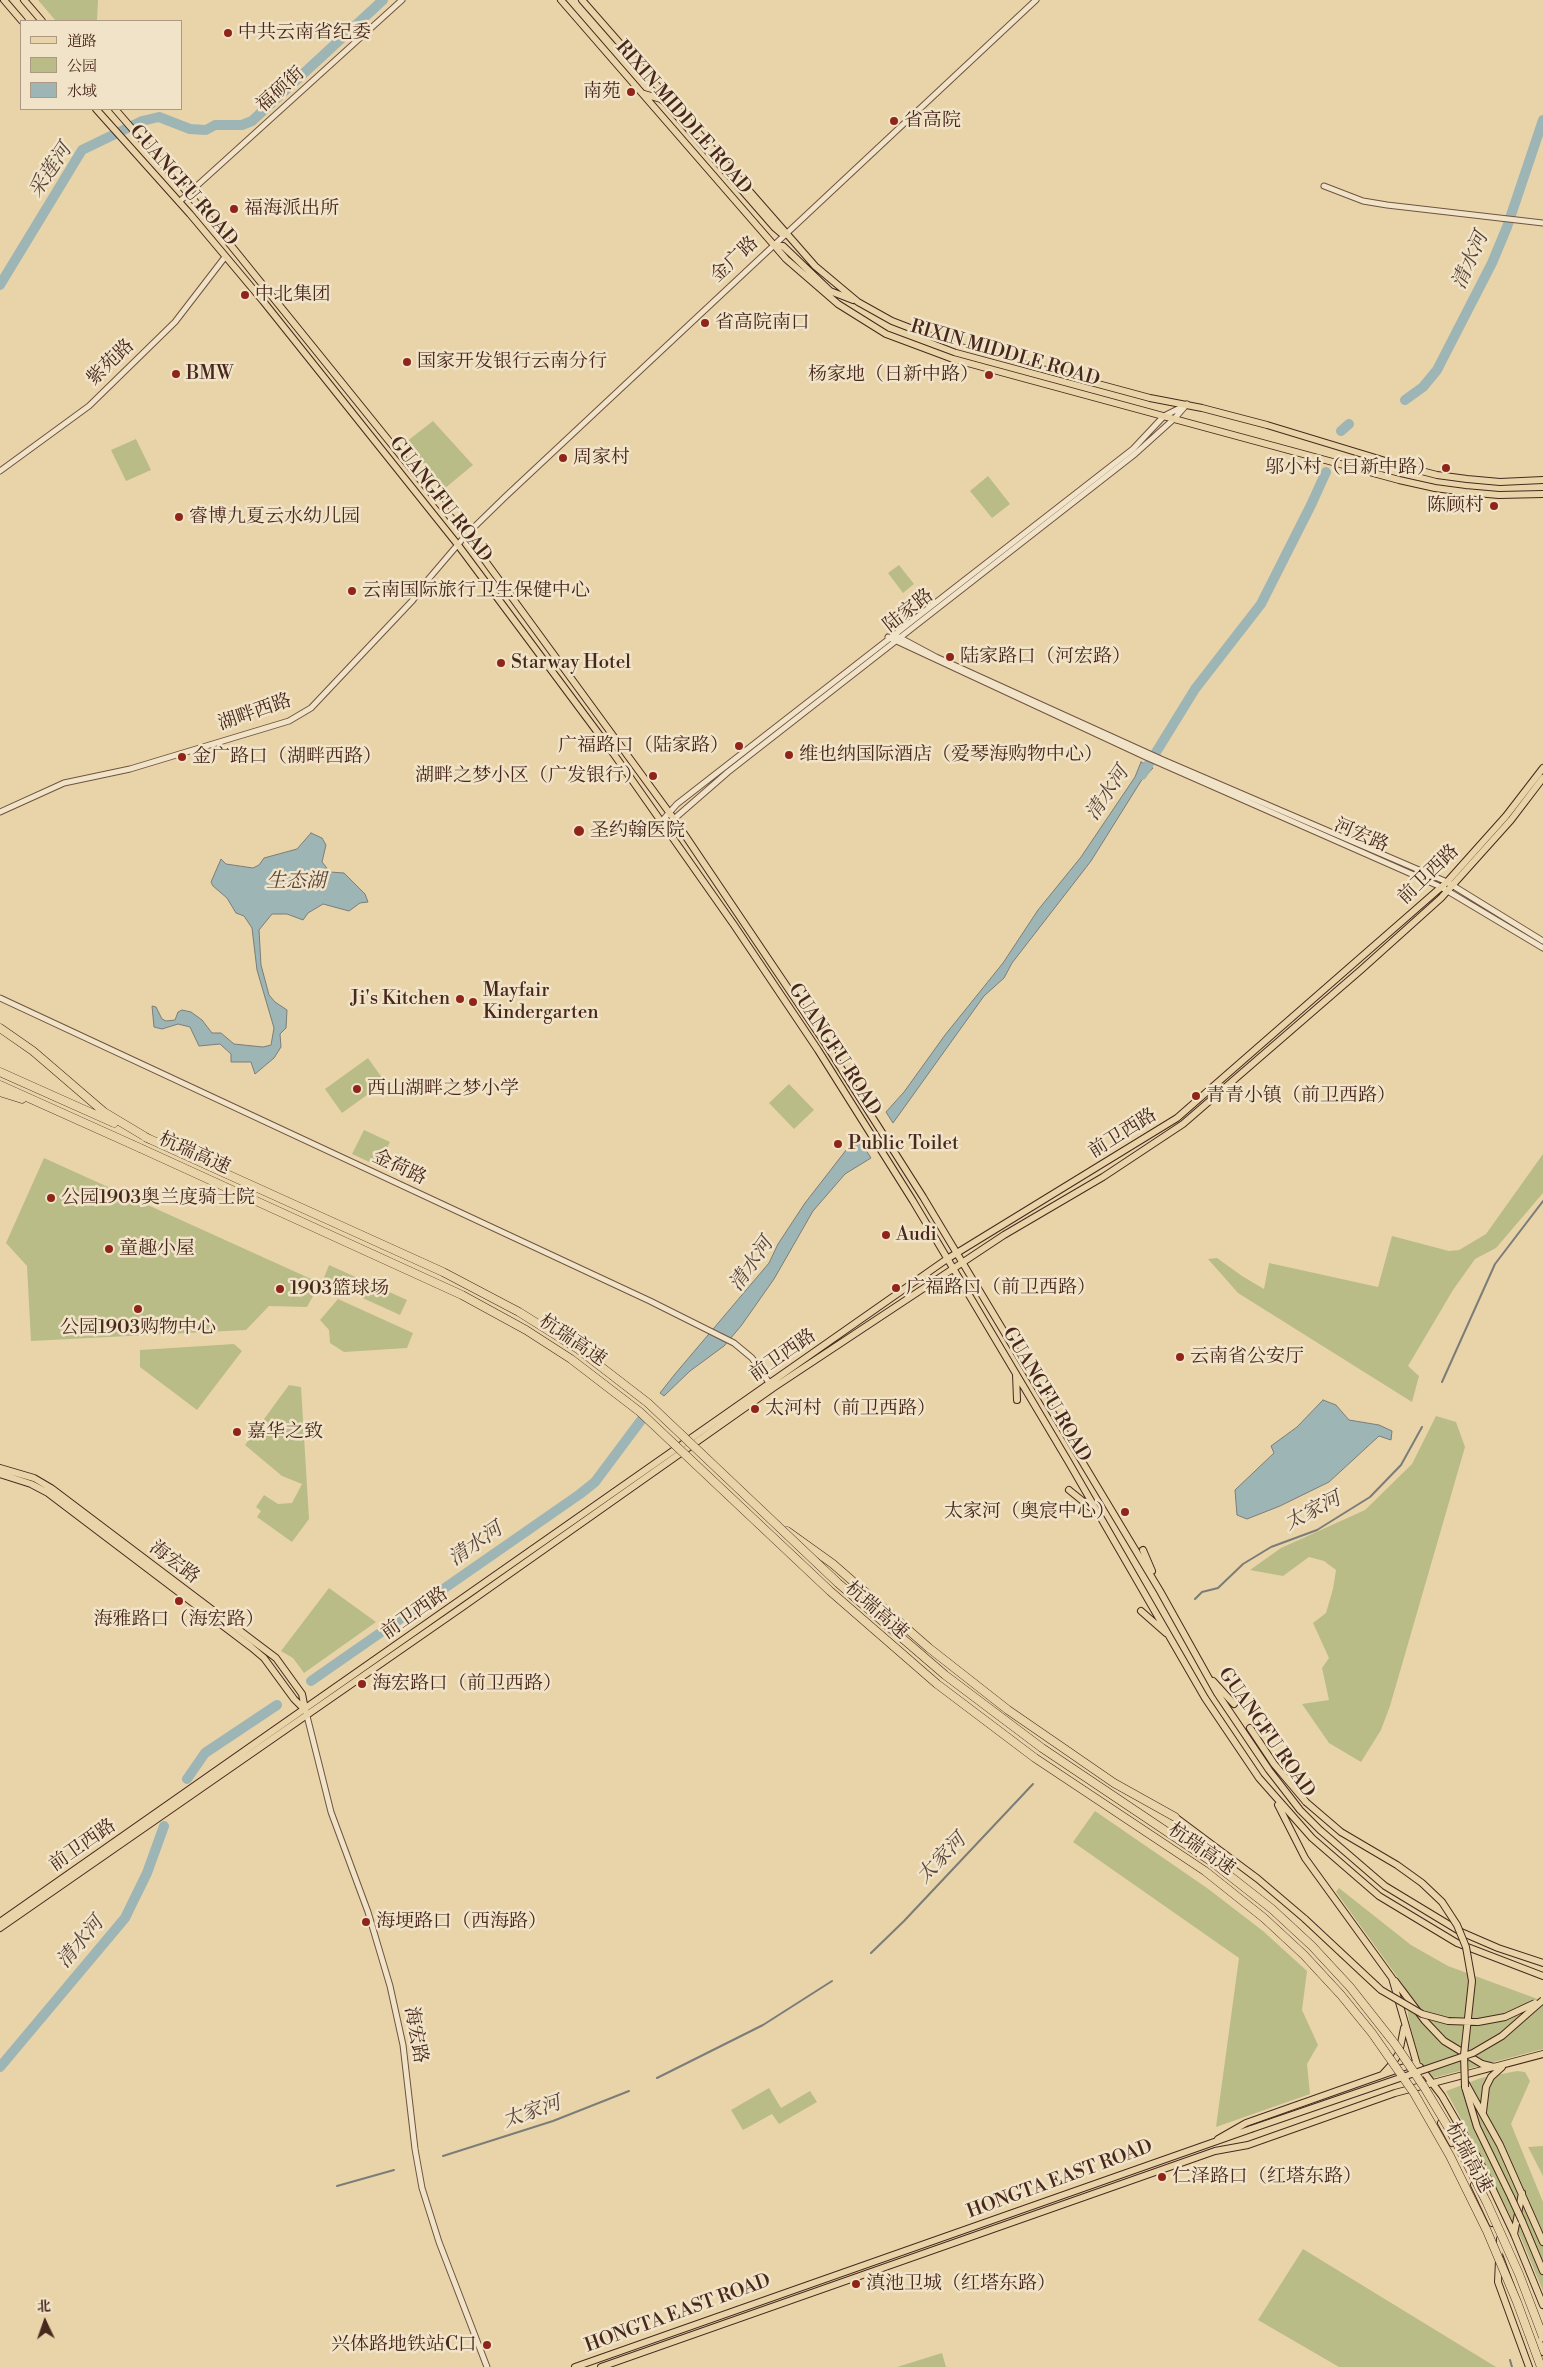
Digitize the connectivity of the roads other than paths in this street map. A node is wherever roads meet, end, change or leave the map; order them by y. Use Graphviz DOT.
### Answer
graph roads {
  1 [pos="4,0"];
  2 [pos="24,0"];
  3 [pos="402,0"];
  4 [pos="561,0"];
  5 [pos="582,0"];
  6 [pos="1036,0"];
  7 [pos="21,20"];
  8 [pos="41,20"];
  9 [pos="653,82"];
  10 [pos="641,92"];
  11 [pos="97,110"];
  12 [pos="116,110"];
  13 [pos="1324,186"];
  14 [pos="189,194"];
  15 [pos="179,202"];
  16 [pos="1543,223"];
  17 [pos="786,234"];
  18 [pos="774,245"];
  19 [pos="225,257"];
  20 [pos="858,302"];
  21 [pos="852,314"];
  22 [pos="1187,404"];
  23 [pos="1164,416"];
  24 [pos="1175,418"];
  25 [pos="0,471"];
  26 [pos="1543,480"];
  27 [pos="1543,494"];
  28 [pos="466,535"];
  29 [pos="458,545"];
  30 [pos="891,635"];
  31 [pos="897,639"];
  32 [pos="1162,762"];
  33 [pos="1543,768"];
  34 [pos="1543,778"];
  35 [pos="0,812"];
  36 [pos="668,812"];
  37 [pos="674,819"];
  38 [pos="661,822"];
  39 [pos="668,832"];
  40 [pos="1450,883"];
  41 [pos="1441,887"];
  42 [pos="1448,891"];
  43 [pos="1543,941"];
  44 [pos="1543,948"];
  45 [pos="0,998"];
  46 [pos="0,1028"];
  47 [pos="0,1072"];
  48 [pos="0,1085"];
  49 [pos="0,1092"];
  50 [pos="80,1121"];
  51 [pos="147,1138"];
  52 [pos="956,1254"];
  53 [pos="947,1259"];
  54 [pos="961,1263"];
  55 [pos="952,1269"];
  56 [pos="1016,1373"];
  57 [pos="770,1384"];
  58 [pos="1018,1400"];
  59 [pos="0,1468"];
  60 [pos="0,1474"];
  61 [pos="1069,1490"];
  62 [pos="1098,1513"];
  63 [pos="772,1520"];
  64 [pos="1143,1550"];
  65 [pos="1160,1591"];
  66 [pos="1141,1611"];
  67 [pos="1170,1637"];
  68 [pos="1208,1676"];
  69 [pos="1234,1704"];
  70 [pos="306,1712"];
  71 [pos="1250,1728"];
  72 [pos="1276,1799"];
  73 [pos="1175,1818"];
  74 [pos="0,1922"];
  75 [pos="0,1928"];
  76 [pos="1543,1957"];
  77 [pos="1533,1960"];
  78 [pos="1543,1963"];
  79 [pos="1543,1976"];
  80 [pos="1392,1978"];
  81 [pos="1543,2000"];
  82 [pos="1405,2022"];
  83 [pos="1543,2054"];
  84 [pos="1416,2062"];
  85 [pos="1510,2062"];
  86 [pos="1494,2067"];
  87 [pos="1461,2076"];
  88 [pos="1378,2077"];
  89 [pos="1433,2084"];
  90 [pos="1423,2087"];
  91 [pos="1483,2112"];
  92 [pos="1216,2141"];
  93 [pos="1522,2190"];
  94 [pos="1514,2234"];
  95 [pos="1500,2238"];
  96 [pos="1543,2242"];
  97 [pos="1543,2271"];
  98 [pos="1543,2304"];
  99 [pos="1543,2337"];
  100 [pos="1543,2352"];
  101 [pos="487,2367"];
  102 [pos="575,2367"];
  103 [pos="601,2367"];
  104 [pos="1530,2367"];
  105 [pos="1541,2367"];
  1 -- 7 [label="main road"];
  2 -- 8 [label="main road"];
  3 -- 14 [label="street, 福硕街"];
  4 -- 10 [label="main road, RIXIN MIDDLE ROAD"];
  5 -- 9 [label="main road"];
  6 -- 17 [label="street, 金广路"];
  9 -- 10 [label="main road"];
  9 -- 17 [label="main road"];
  10 -- 17 [label="main road"];
  10 -- 18 [label="main road, RIXIN MIDDLE ROAD"];
  11 -- 15 [label="main road, GUANGFU ROAD"];
  12 -- 14 [label="main road, GUANGFU ROAD"];
  13 -- 16 [label="street"];
  14 -- 15 [label="street, 福硕街"];
  14 -- 28 [label="main road, GUANGFU ROAD"];
  15 -- 19 [label="main road, GUANGFU ROAD"];
  17 -- 18 [label="street, 金广路"];
  17 -- 20 [label="main road, RIXIN MIDDLE ROAD"];
  18 -- 20 [label="main road"];
  18 -- 21 [label="main road, RIXIN MIDDLE ROAD"];
  18 -- 28 [label="street, 金广路"];
  19 -- 25 [label="street, 紫苑路"];
  19 -- 29 [label="main road, GUANGFU ROAD"];
  20 -- 21 [label="main road"];
  20 -- 22 [label="main road, RIXIN MIDDLE ROAD"];
  21 -- 23 [label="main road, RIXIN MIDDLE ROAD"];
  22 -- 23 [label="street, 陆家路"];
  22 -- 24 [label="street, 陆家路"];
  22 -- 26 [label="main road, RIXIN MIDDLE ROAD"];
  23 -- 24 [label="main road, RIXIN MIDDLE ROAD"];
  23 -- 30 [label="street, 陆家路"];
  24 -- 27 [label="main road, RIXIN MIDDLE ROAD"];
  24 -- 31 [label="street, 陆家路"];
  28 -- 29 [label="street, 金广路"];
  28 -- 36 [label="main road, GUANGFU ROAD"];
  29 -- 35 [label="street, 湖畔西路"];
  29 -- 38 [label="main road, GUANGFU ROAD"];
  30 -- 31 [label="street"];
  30 -- 36 [label="street, 陆家路"];
  31 -- 32 [label="street"];
  31 -- 37 [label="street, 陆家路"];
  32 -- 40 [label="street, 河宏路"];
  32 -- 41 [label="street, 河宏路"];
  33 -- 40 [label="main road, 前卫西路"];
  34 -- 40 [label="main road, 前卫西路"];
  36 -- 37 [label="main road, GUANGFU ROAD"];
  36 -- 38 [label="street, 陆家路"];
  37 -- 39 [label="street, 陆家路"];
  37 -- 52 [label="main road, GUANGFU ROAD"];
  38 -- 39 [label="main road, GUANGFU ROAD"];
  39 -- 53 [label="main road, GUANGFU ROAD"];
  40 -- 41 [label="main road, 前卫西路"];
  40 -- 42 [label="main road, 前卫西路"];
  40 -- 43 [label="street, 河宏路"];
  41 -- 42 [label="street, 河宏路"];
  41 -- 52 [label="main road, 前卫西路"];
  42 -- 44 [label="street, 河宏路"];
  42 -- 54 [label="main road, 前卫西路"];
  45 -- 57 [label="street, 金荷路"];
  46 -- 51 [label="highway"];
  47 -- 51 [label="highway, 杭瑞高速"];
  48 -- 50 [label="highway, 杭瑞高速"];
  49 -- 50 [label="highway"];
  50 -- 105 [label="highway, 杭瑞高速, bridge"];
  51 -- 63 [label="highway, 杭瑞高速, bridge"];
  52 -- 53 [label="main road, 前卫西路"];
  52 -- 54 [label="main road, GUANGFU ROAD"];
  53 -- 55 [label="main road, GUANGFU ROAD"];
  53 -- 57 [label="main road, 前卫西路"];
  54 -- 55 [label="main road, 前卫西路"];
  54 -- 65 [label="main road, GUANGFU ROAD"];
  55 -- 56 [label="main road, GUANGFU ROAD"];
  55 -- 70 [label="main road, 前卫西路"];
  56 -- 58 [label="main road"];
  56 -- 62 [label="main road, GUANGFU ROAD"];
  57 -- 70 [label="main road, 前卫西路"];
  59 -- 70 [label="main road, 海宏路"];
  60 -- 70 [label="main road, 海宏路"];
  61 -- 62 [label="main road"];
  62 -- 67 [label="main road, GUANGFU ROAD"];
  63 -- 73 [label="highway, bridge"];
  63 -- 99 [label="highway, 杭瑞高速, bridge"];
  64 -- 65 [label="main road"];
  65 -- 68 [label="main road, GUANGFU ROAD"];
  66 -- 67 [label="main road"];
  67 -- 72 [label="main road, GUANGFU ROAD"];
  68 -- 69 [label="main road"];
  68 -- 77 [label="main road, GUANGFU ROAD"];
  70 -- 74 [label="main road, 前卫西路"];
  70 -- 75 [label="main road, 前卫西路"];
  70 -- 101 [label="street, 海宏路"];
  71 -- 97 [label="main road, bridge"];
  72 -- 79 [label="main road, GUANGFU ROAD"];
  72 -- 80 [label="main road"];
  73 -- 81 [label="main road, bridge"];
  76 -- 77 [label="street"];
  77 -- 78 [label="main road, GUANGFU ROAD"];
  80 -- 82 [label="main road"];
  80 -- 86 [label="main road"];
  81 -- 92 [label="main road, HONGTA EAST ROAD, bridge"];
  82 -- 84 [label="main road"];
  82 -- 88 [label="main road"];
  83 -- 85 [label="main road, HONGTA EAST ROAD"];
  84 -- 88 [label="main road"];
  84 -- 89 [label="main road"];
  84 -- 90 [label="main road"];
  85 -- 86 [label="main road, HONGTA EAST ROAD"];
  85 -- 91 [label="main road"];
  86 -- 87 [label="main road, HONGTA EAST ROAD"];
  87 -- 89 [label="main road, HONGTA EAST ROAD"];
  87 -- 91 [label="main road"];
  88 -- 92 [label="main road"];
  89 -- 90 [label="main road, HONGTA EAST ROAD"];
  89 -- 94 [label="main road"];
  90 -- 95 [label="main road"];
  90 -- 103 [label="main road, HONGTA EAST ROAD"];
  91 -- 93 [label="main road"];
  92 -- 102 [label="main road, HONGTA EAST ROAD"];
  93 -- 94 [label="main road"];
  93 -- 96 [label="main road"];
  94 -- 98 [label="main road"];
  95 -- 100 [label="main road"];
  95 -- 104 [label="main road"];
}
